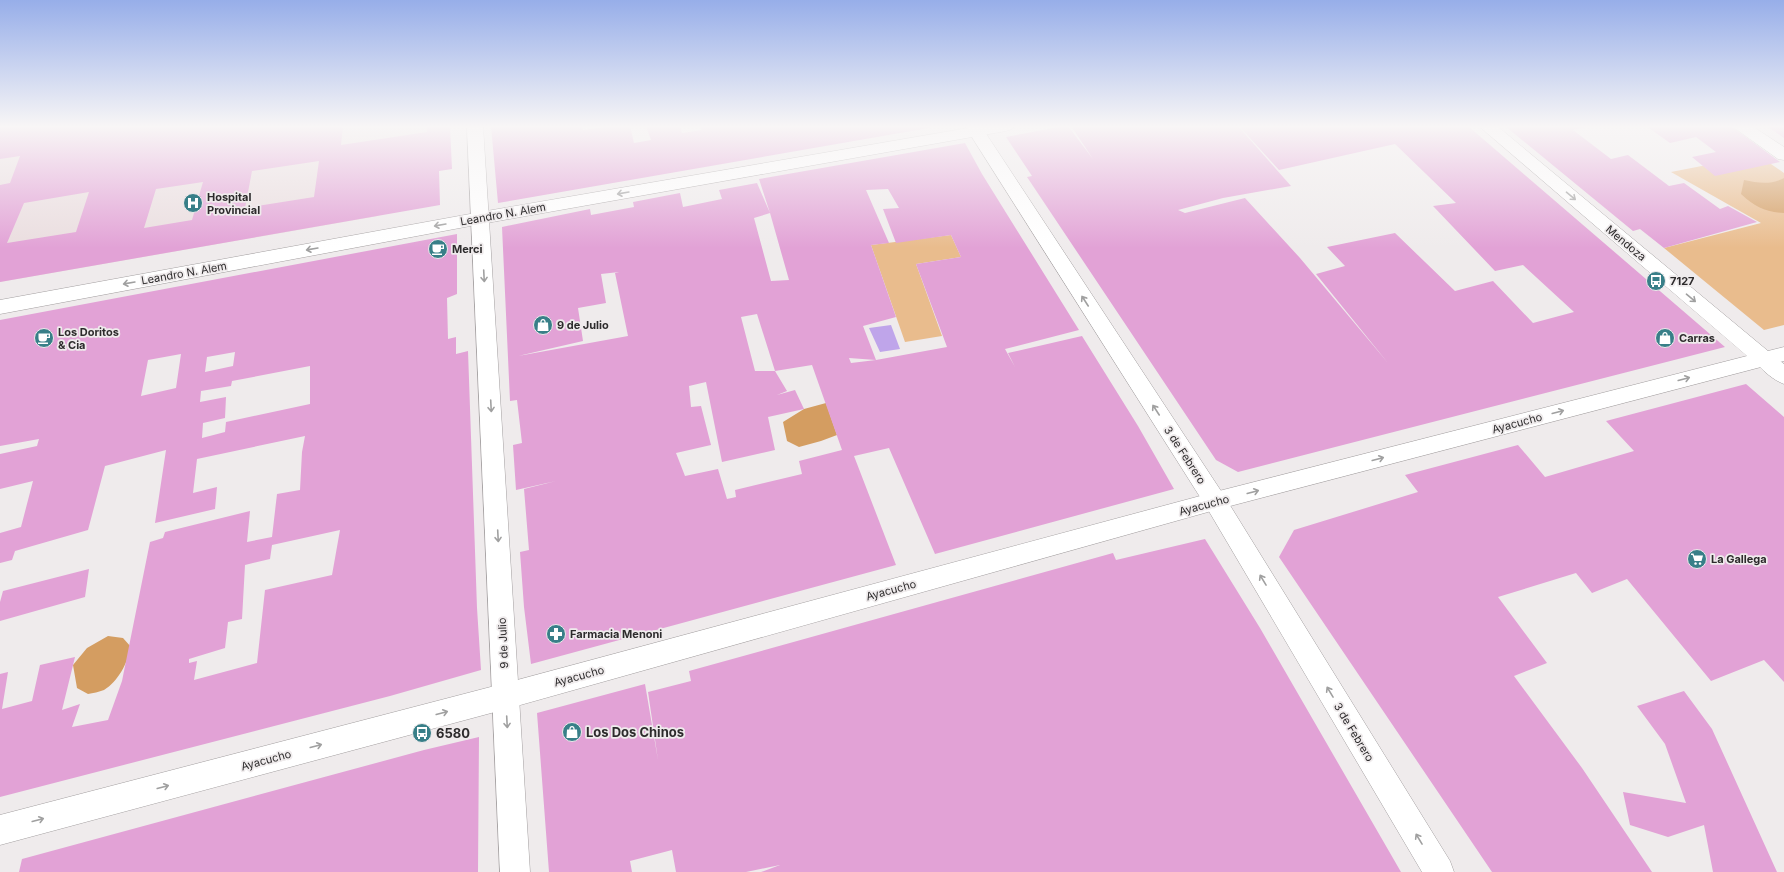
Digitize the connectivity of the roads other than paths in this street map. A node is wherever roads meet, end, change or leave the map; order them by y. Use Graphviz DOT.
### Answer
graph roads {
  1 [pos="478,167"];
  2 [pos="762,167"];
  3 [pos="999,167"];
  4 [pos="1538,167"];
  5 [pos="481,218"];
  6 [pos="0,307"];
  7 [pos="1774,356"];
  8 [pos="1784,376"];
  9 [pos="1215,501"];
  10 [pos="506,696"];
  11 [pos="0,830"];
  12 [pos="515,872"];
  13 [pos="1440,872"];
  1 -- 5 [label="main road, 9 de Julio"];
  2 -- 5 [label="main road, Leandro N. Alem, one-way"];
  9 -- 3 [label="main road, 3 de Febrero, one-way"];
  4 -- 7 [label="main road, Mendoza, one-way"];
  5 -- 6 [label="main road, Leandro N. Alem, one-way"];
  5 -- 10 [label="main road, 9 de Julio, one-way"];
  7 -- 8 [label="main road, Mendoza"];
  9 -- 7 [label="main road, Ayacucho, one-way"];
  9 -- 10 [label="main road, Ayacucho"];
  13 -- 9 [label="main road, 3 de Febrero, one-way"];
  11 -- 10 [label="main road, Ayacucho, one-way"];
  10 -- 12 [label="main road, 9 de Julio, one-way"];
}
